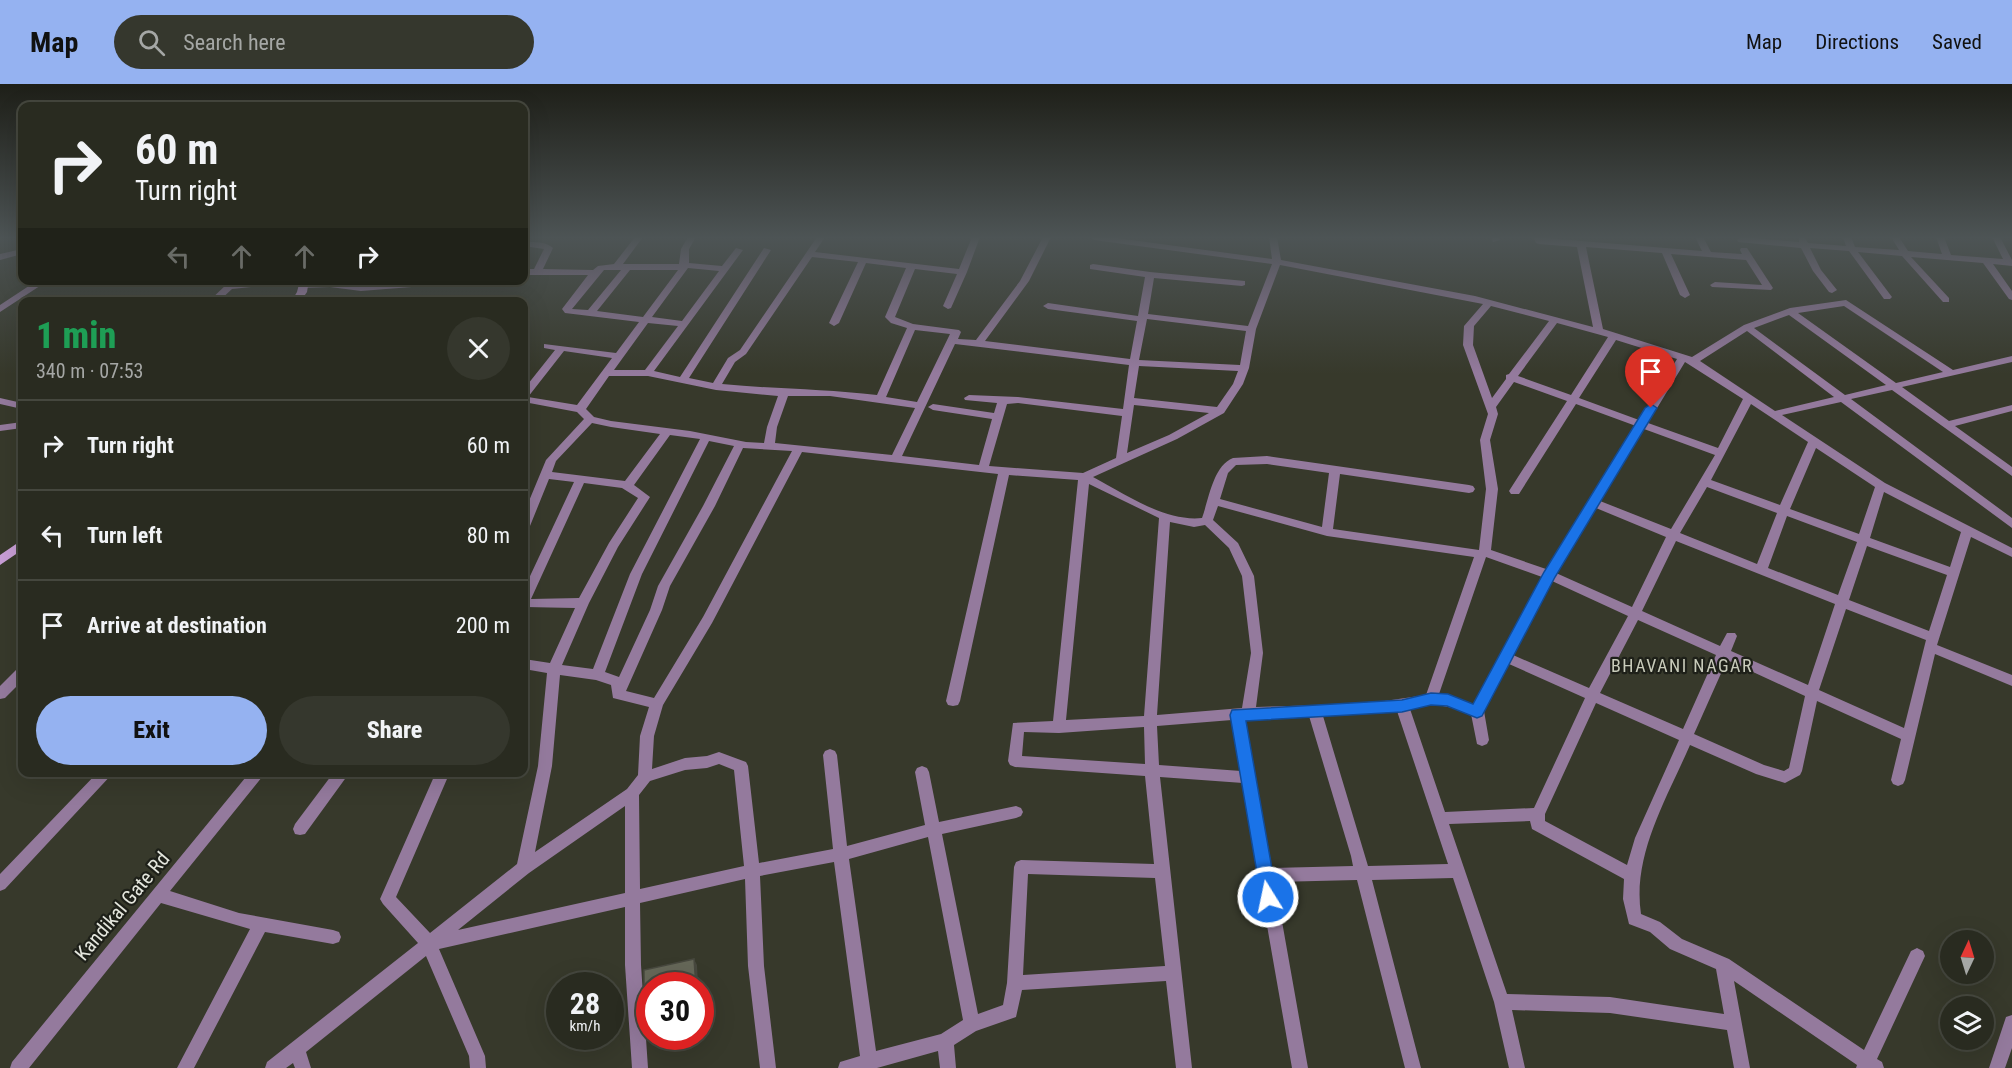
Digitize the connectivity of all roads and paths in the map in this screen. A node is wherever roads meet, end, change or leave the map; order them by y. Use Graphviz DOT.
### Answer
graph roads {
  1 [pos="587,283"];
  2 [pos="611,283"];
  3 [pos="672,283"];
  4 [pos="714,283"];
  5 [pos="746,283"];
  6 [pos="789,283"];
  7 [pos="853,283"];
  8 [pos="904,283"];
  9 [pos="958,283"];
  10 [pos="1023,283"];
  11 [pos="1149,283"];
  12 [pos="1269,283"];
  13 [pos="1389,283"];
  14 [pos="1589,283"];
  15 [pos="1678,283"];
  16 [pos="1765,283"];
  17 [pos="1826,283"];
  18 [pos="1877,283"];
  19 [pos="1931,283"];
  20 [pos="2002,283"];
  21 [pos="38,285"];
  22 [pos="248,285"];
  23 [pos="338,285"];
  24 [pos="399,285"];
  25 [pos="1715,285"];
  26 [pos="1832,290"];
  27 [pos="1685,295"];
  28 [pos="21,297"];
  29 [pos="218,297"];
  30 [pos="1887,297"];
  31 [pos="2012,297"];
  32 [pos="18,299"];
  33 [pos="1946,300"];
  34 [pos="1488,304"];
  35 [pos="948,306"];
  36 [pos="1048,306"];
  37 [pos="0,309"];
  38 [pos="1790,311"];
  39 [pos="590,314"];
  40 [pos="1143,317"];
  41 [pos="645,320"];
  42 [pos="1554,320"];
  43 [pos="834,323"];
  44 [pos="685,324"];
  45 [pos="912,327"];
  46 [pos="1747,327"];
  47 [pos="1251,330"];
  48 [pos="1599,331"];
  49 [pos="1614,336"];
  50 [pos="952,341"];
  51 [pos="978,343"];
  52 [pos="547,346"];
  53 [pos="562,348"];
  54 [pos="620,356"];
  55 [pos="2012,359"];
  56 [pos="1687,360"];
  57 [pos="1134,363"];
  58 [pos="1244,368"];
  59 [pos="608,373"];
  60 [pos="648,373"];
  61 [pos="1952,373"];
  62 [pos="1510,377"];
  63 [pos="683,380"];
  64 [pos="1892,386"];
  65 [pos="716,387"];
  66 [pos="528,392"];
  67 [pos="784,393"];
  68 [pos="1749,397"];
  69 [pos="528,398"];
  70 [pos="969,398"];
  71 [pos="1842,398"];
  72 [pos="880,399"];
  73 [pos="1009,400"];
  74 [pos="1574,400"];
  75 [pos="0,401"];
  76 [pos="1129,401"];
  77 [pos="18,405"];
  78 [pos="920,405"];
  79 [pos="1492,405"];
  80 [pos="933,407"];
  81 [pos="2012,408"];
  82 [pos="580,410"];
  83 [pos="1220,411"];
  84 [pos="1127,413"];
  85 [pos="1774,414"];
  86 [pos="998,417"];
  87 [pos="590,419"];
  88 [pos="1641,424"];
  89 [pos="1946,425"];
  90 [pos="18,426"];
  91 [pos="0,428"];
  92 [pos="666,433"];
  93 [pos="705,439"];
  94 [pos="1814,441"];
  95 [pos="740,444"];
  96 [pos="769,446"];
  97 [pos="799,448"];
  98 [pos="1721,453"];
  99 [pos="895,459"];
  100 [pos="1121,460"];
  101 [pos="983,469"];
  102 [pos="1335,469"];
  103 [pos="2010,470"];
  104 [pos="1004,471"];
  105 [pos="545,475"];
  106 [pos="1084,477"];
  107 [pos="580,481"];
  108 [pos="1704,482"];
  109 [pos="628,485"];
  110 [pos="1881,486"];
  111 [pos="1469,489"];
  112 [pos="1515,492"];
  113 [pos="1215,501"];
  114 [pos="1593,503"];
  115 [pos="1783,511"];
  116 [pos="528,514"];
  117 [pos="1165,516"];
  118 [pos="1207,521"];
  119 [pos="2012,524"];
  120 [pos="1967,531"];
  121 [pos="1327,532"];
  122 [pos="1673,535"];
  123 [pos="1863,540"];
  124 [pos="18,547"];
  125 [pos="2010,551"];
  126 [pos="1483,553"];
  127 [pos="0,561"];
  128 [pos="1761,570"];
  129 [pos="1952,572"];
  130 [pos="1549,575"];
  131 [pos="528,592"];
  132 [pos="1843,602"];
  133 [pos="528,603"];
  134 [pos="583,603"];
  135 [pos="1635,615"];
  136 [pos="1731,636"];
  137 [pos="1932,643"];
  138 [pos="1723,653"];
  139 [pos="1506,657"];
  140 [pos="528,665"];
  141 [pos="554,668"];
  142 [pos="597,675"];
  143 [pos="18,677"];
  144 [pos="2012,681"];
  145 [pos="1812,693"];
  146 [pos="0,694"];
  147 [pos="618,694"];
  148 [pos="1592,696"];
  149 [pos="1431,699"];
  150 [pos="953,701"];
  151 [pos="657,704"];
  152 [pos="1402,706"];
  153 [pos="1314,711"];
  154 [pos="1477,711"];
  155 [pos="1243,714"];
  156 [pos="1150,720"];
  157 [pos="1059,727"];
  158 [pos="1908,736"];
  159 [pos="1688,739"];
  160 [pos="1482,740"];
  161 [pos="830,755"];
  162 [pos="922,772"];
  163 [pos="1152,772"];
  164 [pos="102,777"];
  165 [pos="255,777"];
  166 [pos="339,777"];
  167 [pos="441,777"];
  168 [pos="645,777"];
  169 [pos="1248,777"];
  170 [pos="1898,780"];
  171 [pos="632,793"];
  172 [pos="1016,812"];
  173 [pos="1538,814"];
  174 [pos="1442,818"];
  175 [pos="300,829"];
  176 [pos="934,829"];
  177 [pos="843,854"];
  178 [pos="524,868"];
  179 [pos="752,871"];
  180 [pos="1162,871"];
  181 [pos="1458,871"];
  182 [pos="1363,873"];
  183 [pos="1264,875"];
  184 [pos="1632,875"];
  185 [pos="0,884"];
  186 [pos="159,895"];
  187 [pos="633,899"];
  188 [pos="261,924"];
  189 [pos="333,937"];
  190 [pos="429,943"];
  191 [pos="1917,956"];
  192 [pos="1723,964"];
  193 [pos="1172,973"];
  194 [pos="1015,983"];
  195 [pos="1502,1002"];
  196 [pos="1732,1023"];
  197 [pos="2012,1023"];
  198 [pos="972,1024"];
  199 [pos="945,1041"];
  200 [pos="2008,1047"];
  201 [pos="297,1050"];
  202 [pos="868,1061"];
  203 [pos="1869,1066"];
  204 [pos="18,1068"];
  205 [pos="185,1068"];
  206 [pos="273,1068"];
  207 [pos="303,1068"];
  208 [pos="478,1068"];
  209 [pos="640,1068"];
  210 [pos="768,1068"];
  211 [pos="846,1068"];
  212 [pos="948,1068"];
  213 [pos="1184,1068"];
  214 [pos="1300,1068"];
  215 [pos="1413,1068"];
  216 [pos="1517,1068"];
  217 [pos="1742,1068"];
  218 [pos="1997,1068"];
  1 -- 39 [label="street"];
  2 -- 39 [label="street"];
  3 -- 41 [label="street"];
  4 -- 44 [label="street"];
  5 -- 63 [label="street"];
  6 -- 65 [label="street"];
  7 -- 43 [label="street"];
  8 -- 45 [label="street"];
  9 -- 35 [label="street"];
  10 -- 51 [label="street"];
  11 -- 40 [label="street"];
  12 -- 47 [label="street"];
  13 -- 34 [label="street"];
  14 -- 48 [label="street"];
  15 -- 27 [label="street"];
  16 -- 25 [label="street"];
  17 -- 26 [label="street"];
  18 -- 30 [label="street"];
  19 -- 33 [label="street"];
  20 -- 31 [label="street"];
  21 -- 28 [label="street"];
  22 -- 29 [label="street"];
  23 -- 24 [label="street"];
  32 -- 37 [label="street"];
  34 -- 42 [label="street"];
  34 -- 79 [label="street"];
  36 -- 40 [label="street"];
  38 -- 46 [label="street"];
  38 -- 61 [label="street"];
  38 -- 64 [label="street"];
  39 -- 41 [label="street"];
  40 -- 47 [label="street"];
  40 -- 57 [label="street"];
  41 -- 44 [label="street"];
  41 -- 54 [label="street"];
  42 -- 48 [label="street"];
  42 -- 62 [label="street"];
  44 -- 60 [label="street"];
  45 -- 50 [label="street"];
  45 -- 72 [label="street"];
  46 -- 56 [label="street"];
  46 -- 71 [label="street"];
  47 -- 58 [label="street"];
  48 -- 49 [label="street"];
  49 -- 56 [label="street"];
  49 -- 74 [label="street"];
  50 -- 51 [label="street"];
  50 -- 78 [label="street"];
  51 -- 57 [label="street"];
  52 -- 53 [label="street"];
  53 -- 54 [label="street"];
  53 -- 66 [label="street"];
  54 -- 59 [label="street"];
  55 -- 61 [label="street"];
  56 -- 68 [label="street"];
  56 -- 88 [label="street"];
  57 -- 58 [label="street"];
  57 -- 76 [label="street"];
  58 -- 83 [label="street"];
  59 -- 60 [label="street"];
  59 -- 82 [label="street"];
  60 -- 63 [label="street"];
  61 -- 64 [label="street"];
  62 -- 74 [label="street"];
  62 -- 79 [label="street"];
  63 -- 65 [label="street"];
  64 -- 71 [label="street"];
  64 -- 89 [label="street"];
  65 -- 67 [label="street"];
  67 -- 72 [label="street"];
  67 -- 96 [label="street"];
  68 -- 85 [label="street"];
  68 -- 98 [label="street"];
  69 -- 82 [label="street"];
  70 -- 73 [label="street"];
  71 -- 85 [label="street"];
  71 -- 119 [label="street"];
  72 -- 78 [label="street"];
  73 -- 84 [label="street"];
  73 -- 86 [label="street"];
  74 -- 88 [label="street"];
  74 -- 112 [label="street"];
  75 -- 77 [label="street"];
  76 -- 83 [label="street"];
  76 -- 84 [label="street"];
  78 -- 99 [label="street"];
  79 -- 126 [label="street"];
  80 -- 86 [label="street"];
  81 -- 89 [label="street"];
  82 -- 87 [label="street"];
  83 -- 100 [label="street"];
  84 -- 100 [label="street"];
  85 -- 94 [label="street"];
  86 -- 101 [label="street"];
  87 -- 92 [label="street"];
  87 -- 105 [label="street"];
  88 -- 98 [label="street"];
  88 -- 114 [label="street"];
  89 -- 103 [label="street"];
  90 -- 91 [label="street"];
  92 -- 93 [label="street"];
  92 -- 109 [label="street"];
  93 -- 95 [label="street"];
  93 -- 142 [label="street"];
  94 -- 110 [label="street"];
  94 -- 115 [label="street"];
  95 -- 96 [label="street"];
  95 -- 147 [label="street"];
  96 -- 97 [label="street"];
  97 -- 99 [label="street"];
  97 -- 151 [label="street"];
  98 -- 108 [label="street"];
  99 -- 101 [label="street"];
  100 -- 106 [label="street"];
  101 -- 104 [label="street"];
  102 -- 111 [label="street"];
  102 -- 113 [label="street"];
  102 -- 121 [label="street"];
  104 -- 106 [label="street"];
  104 -- 150 [label="street"];
  105 -- 107 [label="street"];
  105 -- 116 [label="street"];
  106 -- 117 [label="street"];
  106 -- 157 [label="street"];
  107 -- 109 [label="street"];
  107 -- 131 [label="street"];
  108 -- 115 [label="street"];
  108 -- 122 [label="street"];
  109 -- 134 [label="street"];
  110 -- 120 [label="street"];
  110 -- 123 [label="street"];
  113 -- 118 [label="street"];
  113 -- 121 [label="street"];
  114 -- 122 [label="street"];
  114 -- 130 [label="street"];
  115 -- 123 [label="street"];
  115 -- 128 [label="street"];
  117 -- 118 [label="street"];
  117 -- 156 [label="street"];
  118 -- 155 [label="street"];
  120 -- 125 [label="street"];
  120 -- 129 [label="street"];
  121 -- 126 [label="street"];
  122 -- 128 [label="street"];
  122 -- 135 [label="street"];
  123 -- 129 [label="street"];
  123 -- 132 [label="street"];
  124 -- 127 [label="street"];
  126 -- 130 [label="street"];
  126 -- 149 [label="street"];
  128 -- 132 [label="street"];
  129 -- 137 [label="street"];
  130 -- 135 [label="street"];
  130 -- 139 [label="street"];
  132 -- 137 [label="street"];
  132 -- 145 [label="street"];
  133 -- 134 [label="street"];
  134 -- 141 [label="street"];
  135 -- 138 [label="street"];
  135 -- 148 [label="street"];
  136 -- 138 [label="street"];
  137 -- 144 [label="street"];
  137 -- 158 [label="street"];
  138 -- 145 [label="street"];
  138 -- 159 [label="street"];
  139 -- 148 [label="street"];
  139 -- 154 [label="street"];
  140 -- 141 [label="street"];
  141 -- 142 [label="street"];
  141 -- 178 [label="street"];
  142 -- 147 [label="street"];
  143 -- 146 [label="street"];
  145 -- 158 [label="street"];
  145 -- 159 [label="street"];
  147 -- 151 [label="street"];
  148 -- 159 [label="street"];
  148 -- 173 [label="street"];
  149 -- 152 [label="street"];
  149 -- 154 [label="street"];
  151 -- 168 [label="street"];
  152 -- 153 [label="street"];
  152 -- 174 [label="street"];
  153 -- 155 [label="street"];
  153 -- 182 [label="street"];
  154 -- 160 [label="street"];
  155 -- 156 [label="street"];
  155 -- 169 [label="street"];
  156 -- 157 [label="street"];
  156 -- 163 [label="street"];
  157 -- 163 [label="street"];
  158 -- 170 [label="street"];
  159 -- 184 [label="street"];
  161 -- 177 [label="street"];
  162 -- 176 [label="street"];
  163 -- 169 [label="street"];
  163 -- 180 [label="street"];
  164 -- 185 [label="street"];
  165 -- 186 [label="street, Kandikal Gate Rd"];
  166 -- 175 [label="street"];
  167 -- 190 [label="street"];
  168 -- 171 [label="street"];
  168 -- 179 [label="street"];
  169 -- 183 [label="street"];
  171 -- 178 [label="street"];
  171 -- 187 [label="street"];
  172 -- 176 [label="street"];
  173 -- 174 [label="street"];
  173 -- 184 [label="street"];
  174 -- 181 [label="street"];
  176 -- 177 [label="street"];
  176 -- 198 [label="street"];
  177 -- 179 [label="street"];
  177 -- 202 [label="street"];
  178 -- 190 [label="street"];
  179 -- 187 [label="street"];
  179 -- 210 [label="street"];
  180 -- 193 [label="street"];
  180 -- 194 [label="street"];
  181 -- 182 [label="street"];
  181 -- 195 [label="street"];
  182 -- 183 [label="street"];
  182 -- 215 [label="street"];
  183 -- 214 [label="street"];
  184 -- 192 [label="street"];
  186 -- 188 [label="street"];
  186 -- 204 [label="street, Kandikal Gate Rd"];
  187 -- 190 [label="street"];
  187 -- 209 [label="street"];
  188 -- 189 [label="street"];
  188 -- 205 [label="street"];
  190 -- 201 [label="street"];
  190 -- 208 [label="street"];
  191 -- 203 [label="street"];
  192 -- 196 [label="street"];
  192 -- 203 [label="street"];
  193 -- 194 [label="street"];
  193 -- 213 [label="street"];
  194 -- 198 [label="street"];
  195 -- 196 [label="street"];
  195 -- 216 [label="street"];
  196 -- 217 [label="street"];
  197 -- 200 [label="street"];
  198 -- 199 [label="street"];
  199 -- 202 [label="street"];
  199 -- 212 [label="street"];
  200 -- 218 [label="street"];
  201 -- 206 [label="street"];
  201 -- 207 [label="street"];
  202 -- 211 [label="street"];
}
